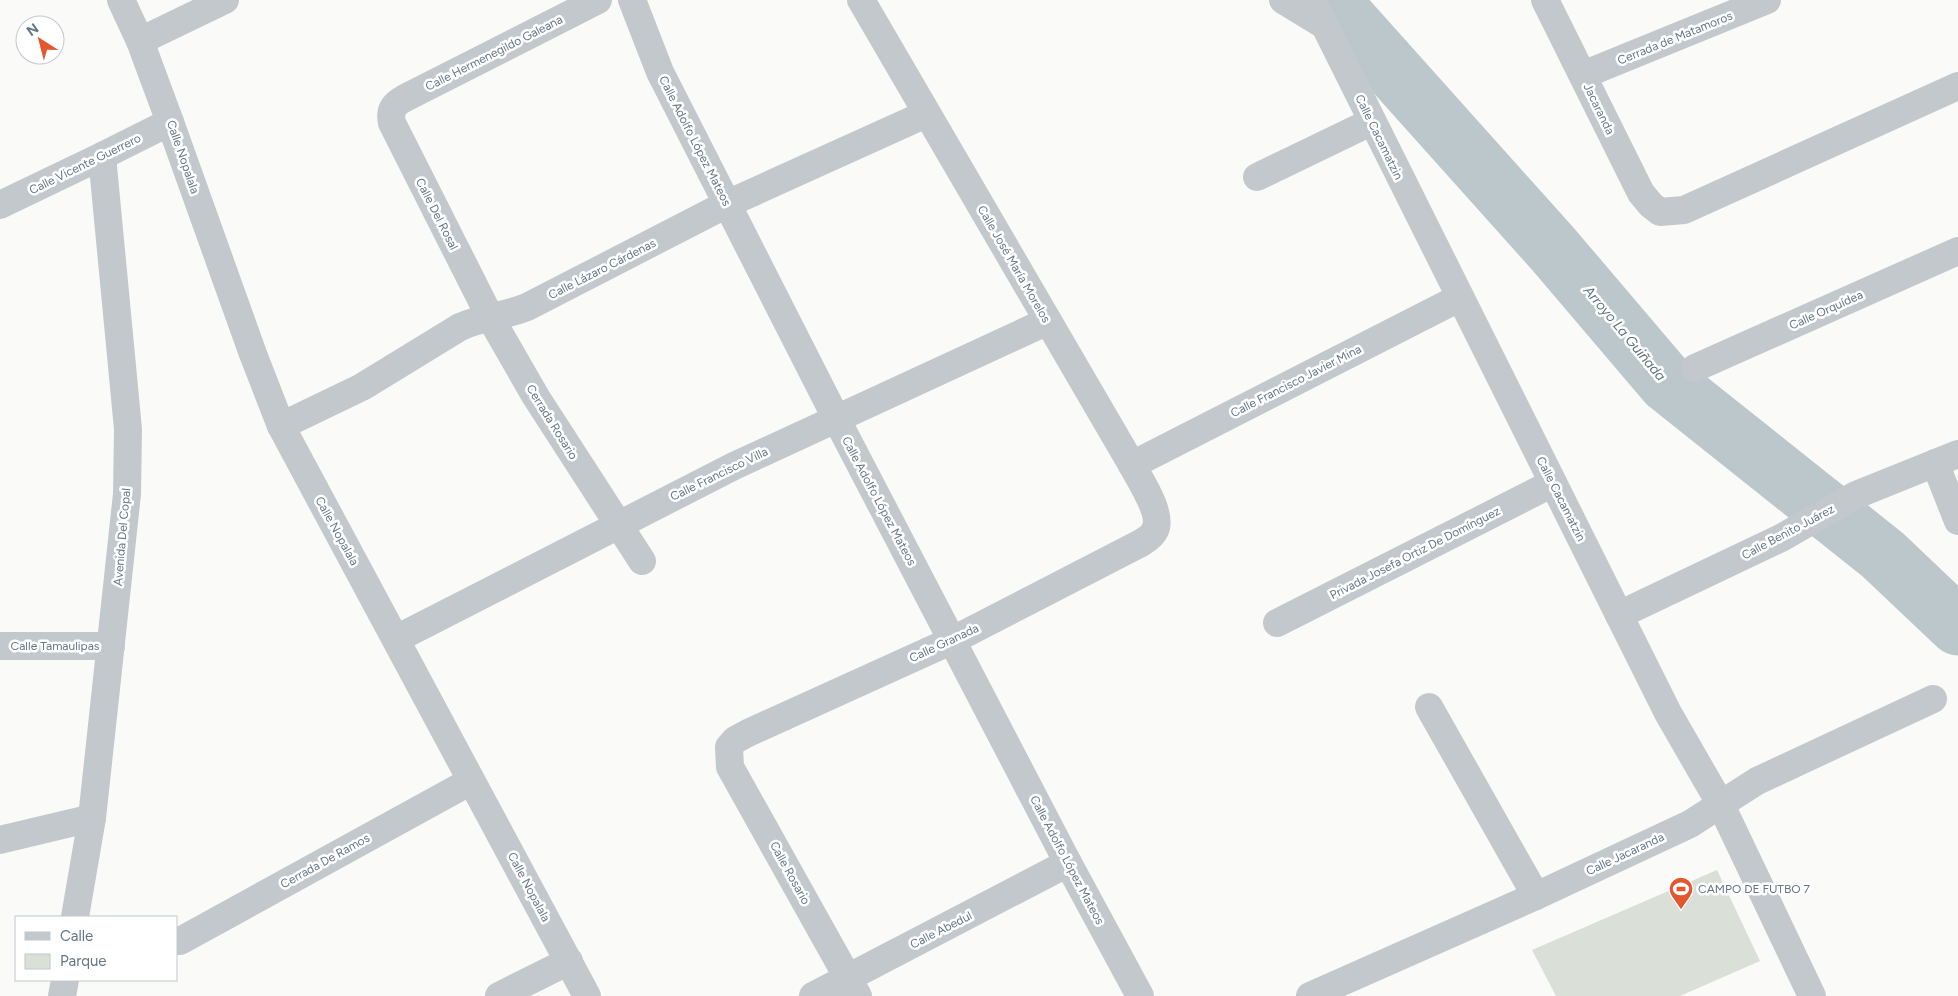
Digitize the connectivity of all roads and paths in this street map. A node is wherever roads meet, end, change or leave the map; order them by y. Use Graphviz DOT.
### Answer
graph roads {
  1 [pos="122,0"];
  2 [pos="225,0"];
  3 [pos="598,0"];
  4 [pos="632,0"];
  5 [pos="861,0"];
  6 [pos="1283,0"];
  7 [pos="1545,0"];
  8 [pos="1767,0"];
  9 [pos="1318,12"];
  10 [pos="140,41"];
  11 [pos="1583,76"];
  12 [pos="1958,86"];
  13 [pos="392,109"];
  14 [pos="926,114"];
  15 [pos="170,122"];
  16 [pos="1371,122"];
  17 [pos="102,156"];
  18 [pos="1257,177"];
  19 [pos="727,204"];
  20 [pos="0,205"];
  21 [pos="1958,251"];
  22 [pos="1459,298"];
  23 [pos="490,318"];
  24 [pos="1048,321"];
  25 [pos="1695,368"];
  26 [pos="836,418"];
  27 [pos="282,426"];
  28 [pos="1946,458"];
  29 [pos="1132,465"];
  30 [pos="1553,483"];
  31 [pos="1958,521"];
  32 [pos="618,524"];
  33 [pos="1155,530"];
  34 [pos="642,561"];
  35 [pos="1619,615"];
  36 [pos="1277,623"];
  37 [pos="396,639"];
  38 [pos="953,640"];
  39 [pos="0,646"];
  40 [pos="111,646"];
  41 [pos="1933,699"];
  42 [pos="1430,707"];
  43 [pos="729,747"];
  44 [pos="471,782"];
  45 [pos="1721,805"];
  46 [pos="92,818"];
  47 [pos="0,840"];
  48 [pos="1068,863"];
  49 [pos="1536,896"];
  50 [pos="75,916"];
  51 [pos="180,941"];
  52 [pos="569,961"];
  53 [pos="65,981"];
  54 [pos="853,987"];
  55 [pos="62,996"];
  56 [pos="499,996"];
  57 [pos="587,996"];
  58 [pos="813,996"];
  59 [pos="1140,996"];
  60 [pos="1310,996"];
  61 [pos="1812,996"];
  1 -- 10 [label="street"];
  2 -- 10 [label="street"];
  3 -- 13 [label="street, Calle Hermenegildo Galeana"];
  4 -- 19 [label="street, Calle Adolfo López Mateos"];
  5 -- 14 [label="street, Calle José María Morelos"];
  6 -- 9 [label="street"];
  7 -- 11 [label="street, Jacaranda"];
  8 -- 11 [label="street, Cerrada de Matamoros"];
  9 -- 16 [label="street, Calle Cacamatzin"];
  10 -- 15 [label="street, Calle Nopalala"];
  11 -- 12 [label="street, Jacaranda"];
  13 -- 23 [label="street, Calle Del Rosal"];
  14 -- 19 [label="street, Calle Lázaro Cárdenas"];
  14 -- 24 [label="street, Calle José María Morelos"];
  15 -- 17 [label="street, Calle Vicente Guerrero"];
  15 -- 27 [label="street, Calle Nopalala"];
  16 -- 18 [label="street"];
  16 -- 22 [label="street, Calle Cacamatzin"];
  17 -- 20 [label="street, Calle Vicente Guerrero"];
  17 -- 40 [label="street, Avenida Del Copal"];
  19 -- 23 [label="street, Calle Lázaro Cárdenas"];
  19 -- 26 [label="street, Calle Adolfo López Mateos"];
  21 -- 25 [label="street, Calle Orquídea"];
  22 -- 29 [label="street, Calle Francisco Javier Mina"];
  22 -- 30 [label="street, Calle Cacamatzin"];
  23 -- 27 [label="street, Calle Lázaro Cárdenas"];
  23 -- 32 [label="street, Cerrada Rosario"];
  24 -- 26 [label="street, Calle Francisco Villa"];
  24 -- 29 [label="street, Calle José María Morelos"];
  26 -- 32 [label="street, Calle Francisco Villa"];
  26 -- 38 [label="street, Calle Adolfo López Mateos"];
  27 -- 37 [label="street, Calle Nopalala"];
  28 -- 31 [label="street"];
  28 -- 35 [label="street, Calle Benito Juárez"];
  29 -- 33 [label="street, Calle José María Morelos"];
  30 -- 35 [label="street, Calle Cacamatzin"];
  30 -- 36 [label="street, Privada Josefa Ortiz De Domínguez"];
  32 -- 34 [label="street, Cerrada Rosario"];
  32 -- 37 [label="street, Calle Francisco Villa"];
  33 -- 38 [label="street, Calle Granada"];
  35 -- 45 [label="street, Calle Cacamatzin"];
  37 -- 44 [label="street, Calle Nopalala"];
  38 -- 43 [label="street, Calle Granada"];
  38 -- 48 [label="street, Calle Adolfo López Mateos"];
  39 -- 40 [label="street, Calle Tamaulipas"];
  40 -- 46 [label="street, Avenida Del Copal"];
  41 -- 45 [label="street, Calle Jacaranda"];
  42 -- 49 [label="street"];
  43 -- 54 [label="street, Calle Rosario"];
  44 -- 51 [label="street, Cerrada De Ramos"];
  44 -- 52 [label="street, Calle Nopalala"];
  45 -- 49 [label="street, Calle Jacaranda"];
  45 -- 61 [label="street, Calle Cacamatzin"];
  46 -- 47 [label="street"];
  46 -- 50 [label="street, Avenida Del Copal"];
  48 -- 54 [label="street, Calle Abedul"];
  48 -- 59 [label="street, Calle Adolfo López Mateos"];
  49 -- 60 [label="street, Calle Jacaranda"];
  52 -- 56 [label="street"];
  52 -- 57 [label="street, Calle Nopalala"];
  53 -- 55 [label="street"];
  54 -- 58 [label="street, Calle Abedul"];
}
